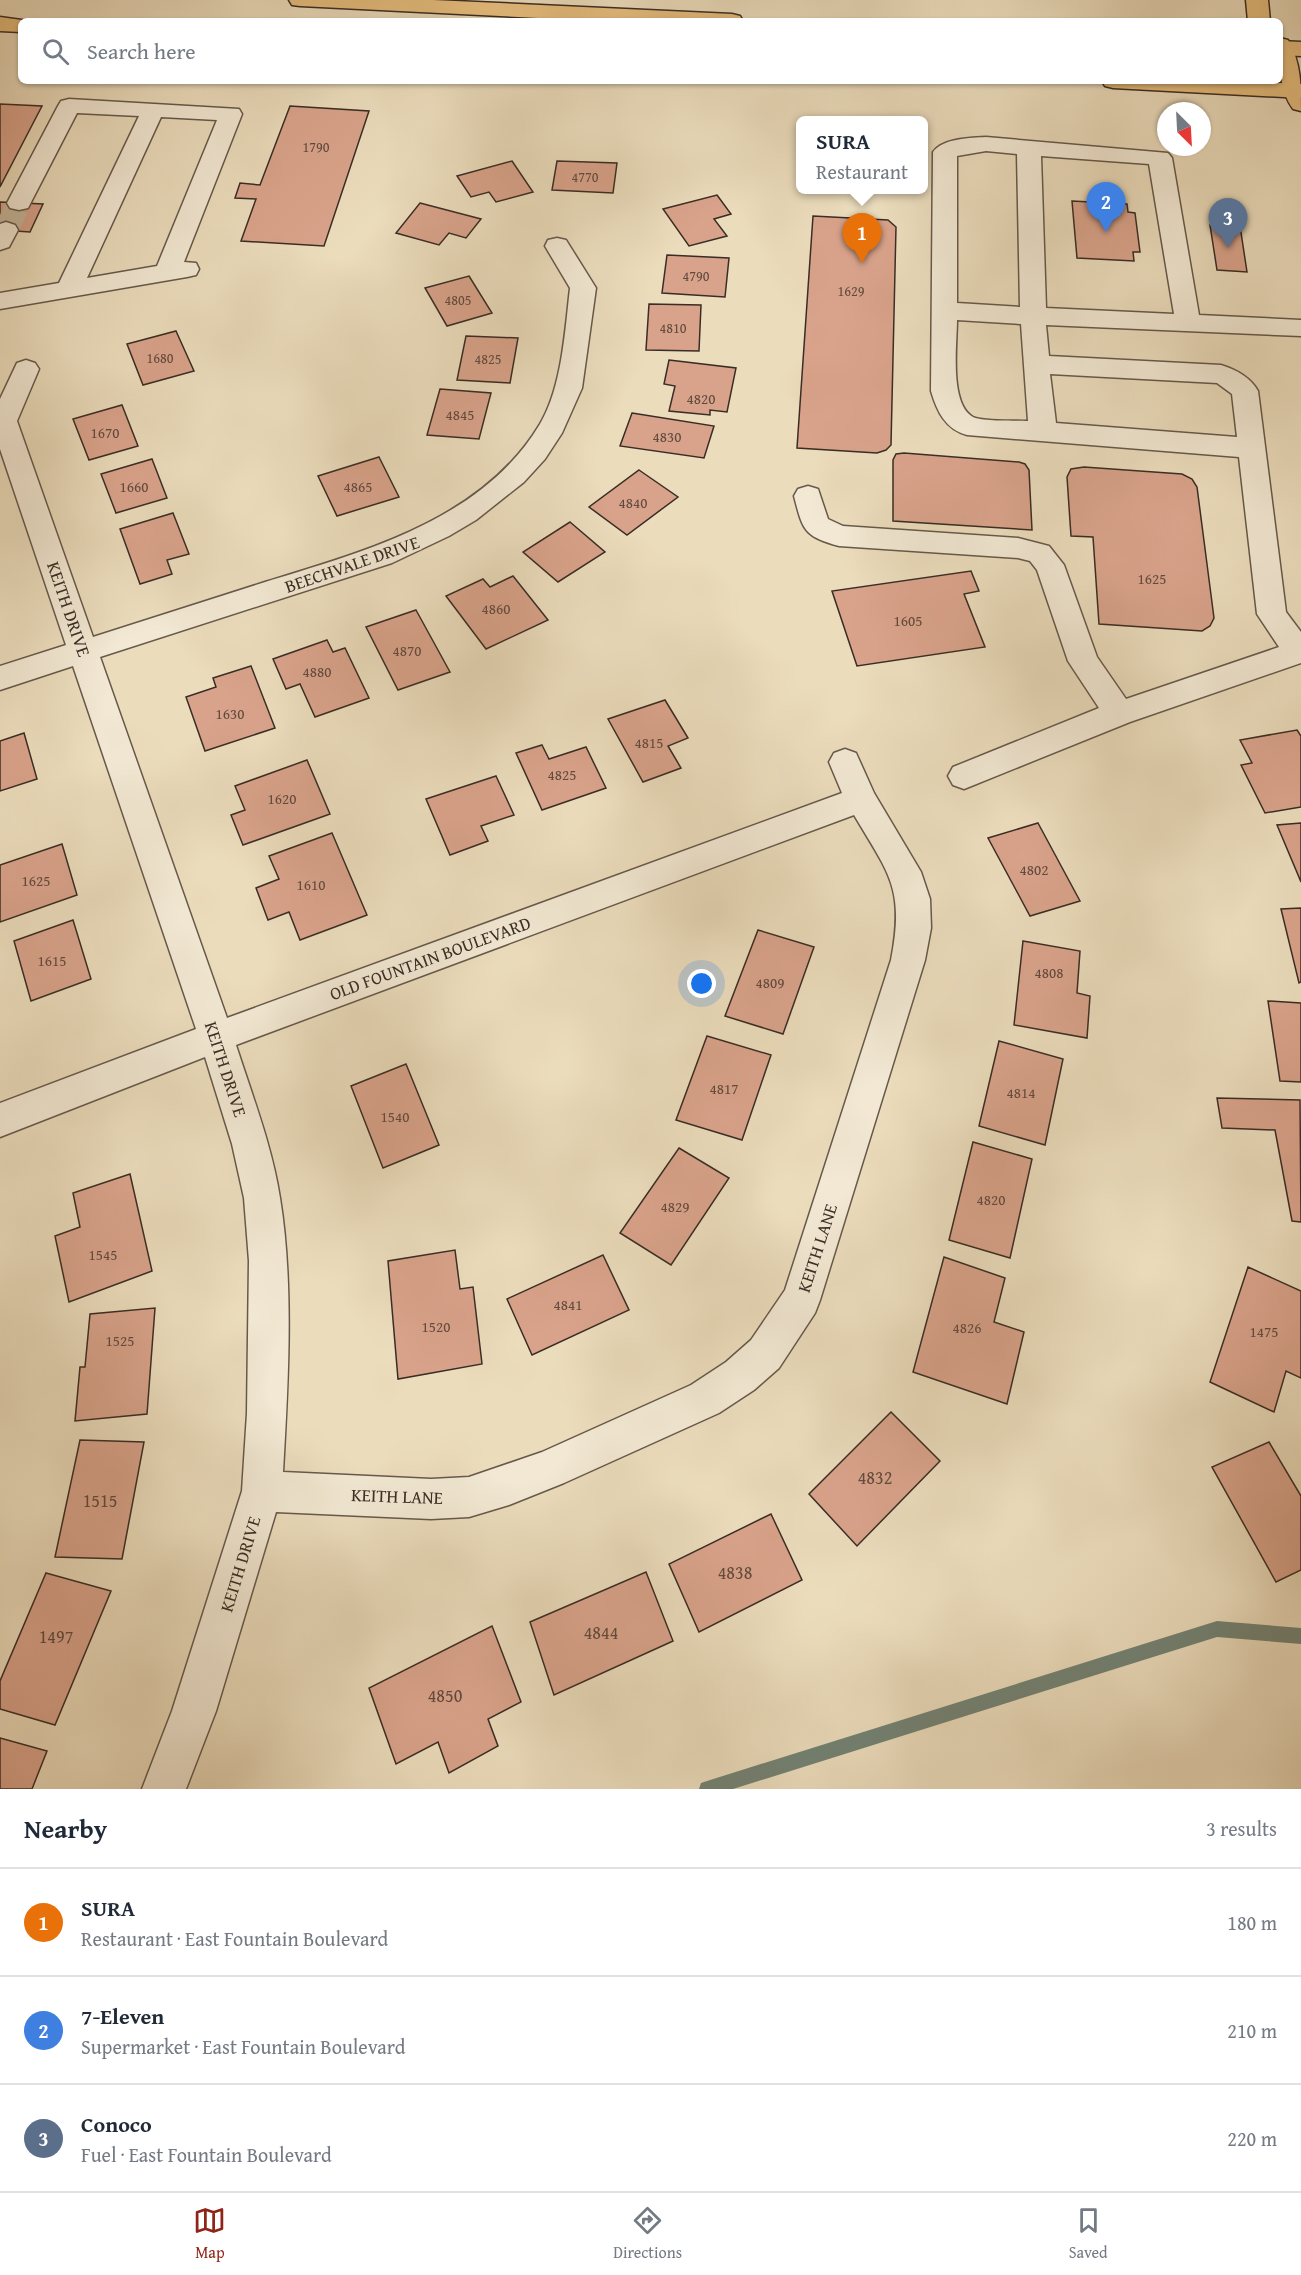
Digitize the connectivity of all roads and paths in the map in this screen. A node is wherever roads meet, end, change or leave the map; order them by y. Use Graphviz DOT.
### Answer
graph roads {
  1 [pos="300,0"];
  2 [pos="1257,0"];
  3 [pos="670,18"];
  4 [pos="1258,18"];
  5 [pos="0,24"];
  6 [pos="18,25"];
  7 [pos="1301,30"];
  8 [pos="1286,47"];
  9 [pos="1153,84"];
  10 [pos="1300,95"];
  11 [pos="153,111"];
  12 [pos="1029,148"];
  13 [pos="19,203"];
  14 [pos="557,246"];
  15 [pos="193,267"];
  16 [pos="166,272"];
  17 [pos="69,289"];
  18 [pos="0,302"];
  19 [pos="944,311"];
  20 [pos="1033,316"];
  21 [pos="1188,323"];
  22 [pos="1301,328"];
  23 [pos="1036,364"];
  24 [pos="26,369"];
  25 [pos="1043,432"];
  26 [pos="1252,448"];
  27 [pos="808,496"];
  28 [pos="1299,651"];
  29 [pos="84,652"];
  30 [pos="0,678"];
  31 [pos="1119,714"];
  32 [pos="845,762"];
  33 [pos="964,776"];
  34 [pos="861,798"];
  35 [pos="216,1037"];
  36 [pos="0,1120"];
  37 [pos="261,1491"];
  38 [pos="164,1789"];
  1 -- 3 [label="main road"];
  2 -- 4 [label="main road"];
  5 -- 6 [label="main road"];
  7 -- 8 [label="main road"];
  8 -- 10 [label="main road"];
  9 -- 10 [label="main road"];
  11 -- 13 [label="street"];
  11 -- 16 [label="street"];
  11 -- 17 [label="street"];
  12 -- 19 [label="street"];
  12 -- 20 [label="street"];
  12 -- 21 [label="street"];
  14 -- 29 [label="street, BEECHVALE DRIVE"];
  15 -- 16 [label="street"];
  16 -- 17 [label="street"];
  17 -- 18 [label="street"];
  19 -- 20 [label="street"];
  19 -- 25 [label="street"];
  20 -- 21 [label="street"];
  20 -- 23 [label="street"];
  21 -- 22 [label="street"];
  23 -- 25 [label="street"];
  23 -- 26 [label="street"];
  24 -- 29 [label="street, KEITH DRIVE"];
  25 -- 26 [label="street"];
  26 -- 28 [label="street"];
  27 -- 31 [label="street"];
  28 -- 31 [label="street"];
  29 -- 30 [label="street, BEECHVALE DRIVE"];
  29 -- 35 [label="street, KEITH DRIVE"];
  31 -- 33 [label="street"];
  32 -- 34 [label="street, KEITH LANE"];
  34 -- 35 [label="street, OLD FOUNTAIN BOULEVARD"];
  34 -- 37 [label="street, KEITH LANE"];
  35 -- 36 [label="street, OLD FOUNTAIN BOULEVARD"];
  35 -- 37 [label="street, KEITH DRIVE"];
  37 -- 38 [label="street, KEITH DRIVE"];
}
